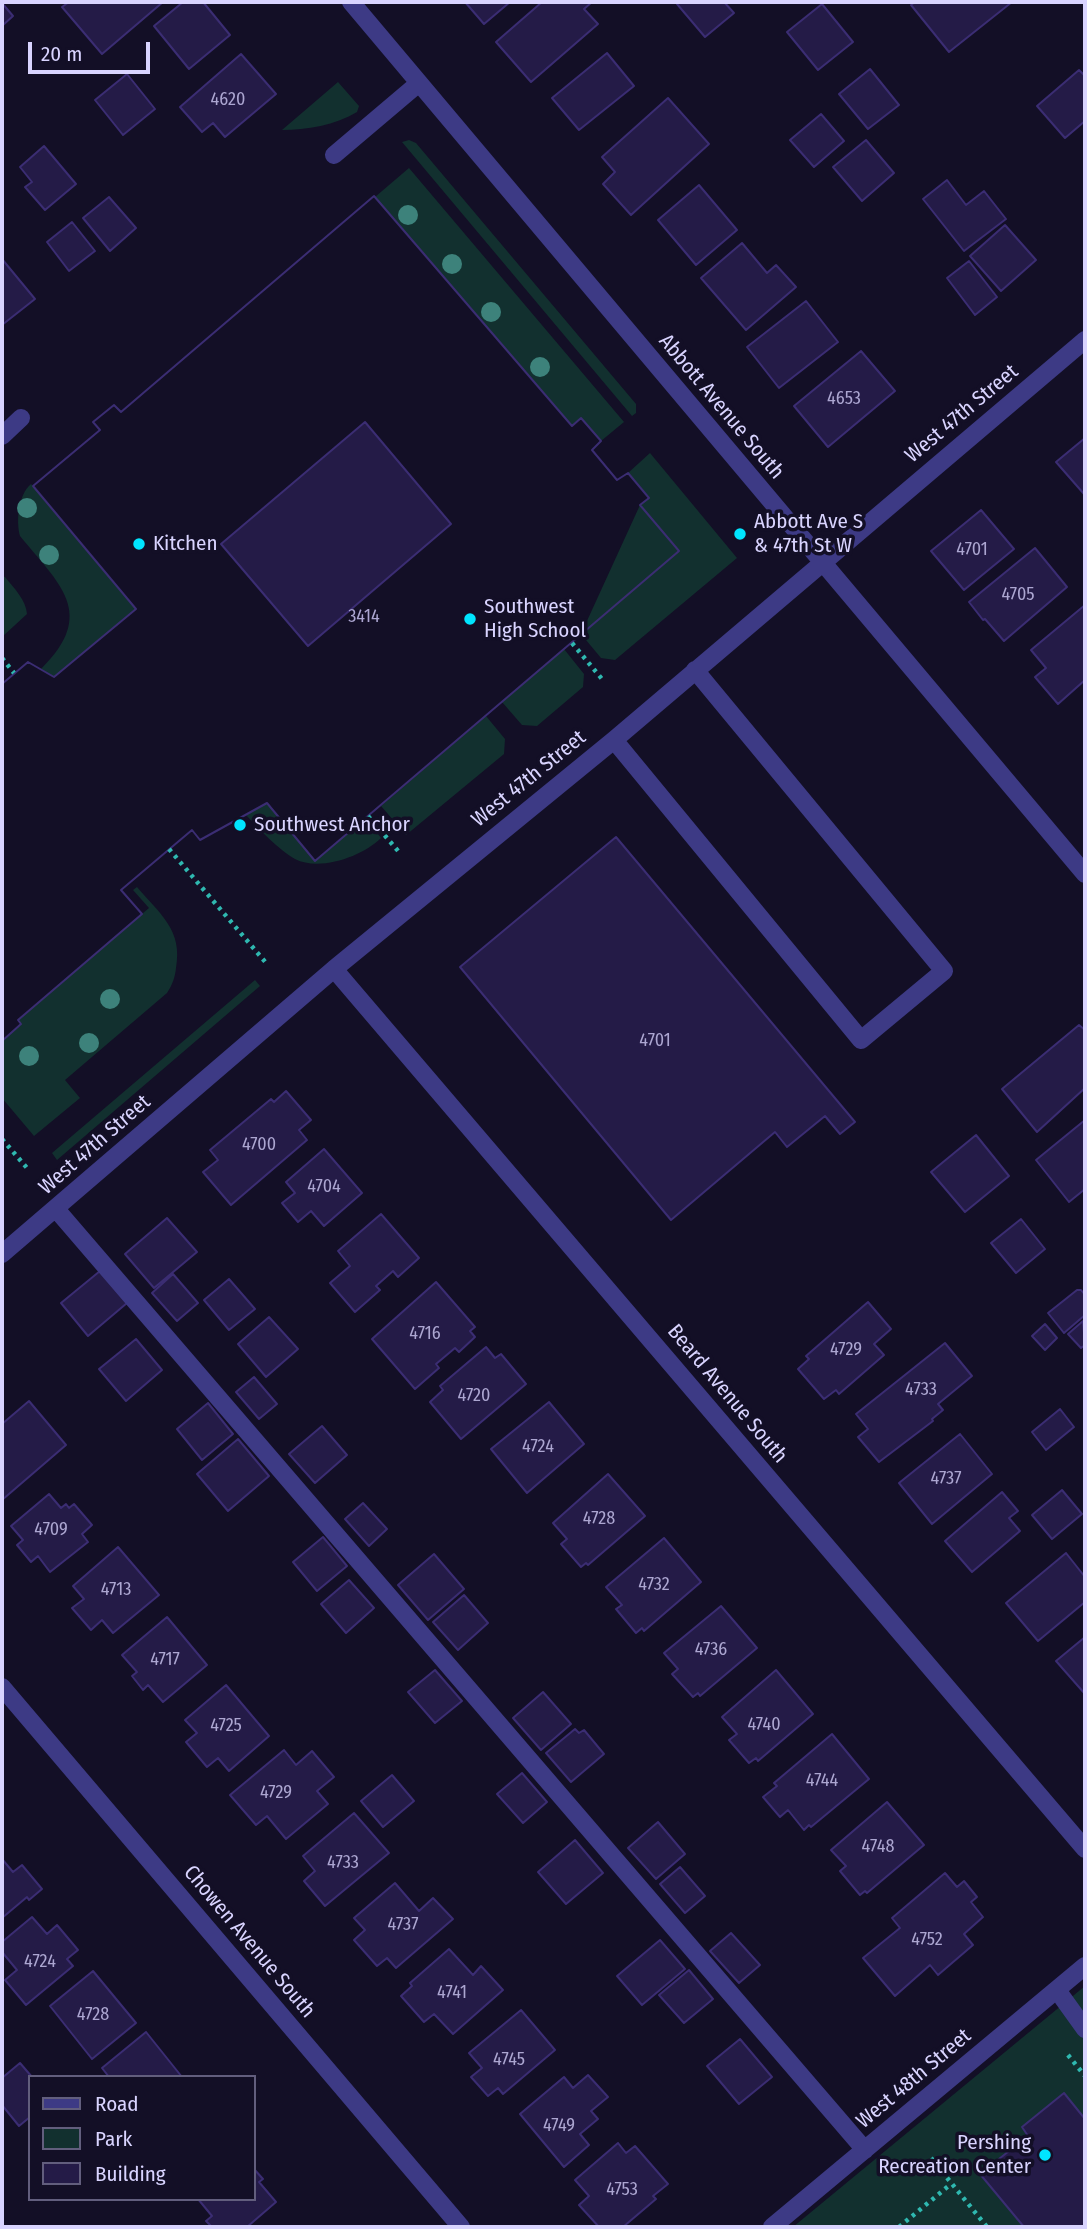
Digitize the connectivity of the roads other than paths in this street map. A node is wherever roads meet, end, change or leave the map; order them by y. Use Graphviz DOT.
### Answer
graph roads {
  1 [pos="351,2"];
  2 [pos="419,83"];
  3 [pos="334,155"];
  4 [pos="1085,340"];
  5 [pos="22,418"];
  6 [pos="2,436"];
  7 [pos="822,562"];
  8 [pos="695,670"];
  9 [pos="614,740"];
  10 [pos="1085,874"];
  11 [pos="334,969"];
  12 [pos="56,1209"];
  13 [pos="2,1254"];
  14 [pos="2,1687"];
  15 [pos="1085,1849"];
  16 [pos="1085,1966"];
  17 [pos="1057,1990"];
  18 [pos="1085,2029"];
  19 [pos="865,2150"];
  20 [pos="461,2227"];
  21 [pos="772,2227"];
  1 -- 2 [label="street, Abbott Avenue South"];
  2 -- 3 [label="street"];
  2 -- 7 [label="street, Abbott Avenue South"];
  4 -- 7 [label="street, West 47th Street"];
  5 -- 6 [label="street"];
  7 -- 8 [label="street, West 47th Street"];
  7 -- 10 [label="street, Abbott Avenue South"];
  8 -- 9 [label="street, West 47th Street"];
  8 -- 9 [label="street"];
  9 -- 11 [label="street, West 47th Street"];
  11 -- 12 [label="street, West 47th Street"];
  11 -- 15 [label="street, Beard Avenue South"];
  12 -- 13 [label="street, West 47th Street"];
  12 -- 19 [label="street"];
  14 -- 20 [label="street, Chowen Avenue South"];
  16 -- 17 [label="street, West 48th Street"];
  17 -- 18 [label="street"];
  17 -- 19 [label="street, West 48th Street"];
  19 -- 21 [label="street, West 48th Street"];
}
